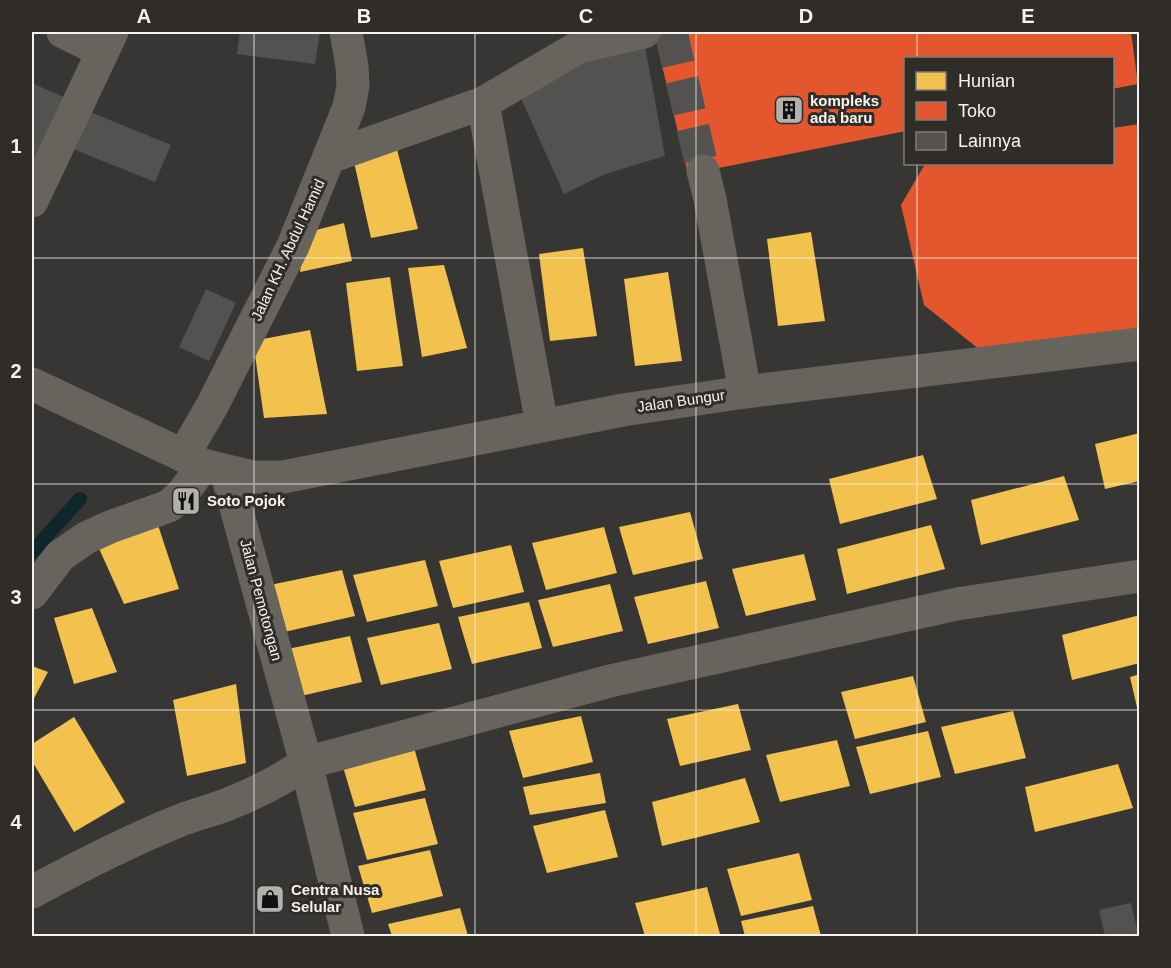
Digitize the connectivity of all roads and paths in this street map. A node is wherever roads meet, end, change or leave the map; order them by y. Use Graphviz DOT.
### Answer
graph roads {
  1 [pos="63,32"];
  2 [pos="346,32"];
  3 [pos="644,32"];
  4 [pos="107,41"];
  5 [pos="483,103"];
  6 [pos="330,157"];
  7 [pos="703,171"];
  8 [pos="32,201"];
  9 [pos="1140,344"];
  10 [pos="32,384"];
  11 [pos="745,392"];
  12 [pos="542,425"];
  13 [pos="204,464"];
  14 [pos="1140,576"];
  15 [pos="32,593"];
  16 [pos="306,763"];
  17 [pos="32,892"];
  18 [pos="348,936"];
  1 -- 4 [label="street"];
  2 -- 6 [label="street, Jalan KH. Abdul Hamid"];
  3 -- 5 [label="street"];
  4 -- 8 [label="street"];
  5 -- 6 [label="street"];
  5 -- 12 [label="street"];
  6 -- 13 [label="street, Jalan KH. Abdul Hamid"];
  7 -- 11 [label="street"];
  9 -- 11 [label="street, Jalan Bungur"];
  10 -- 13 [label="street"];
  11 -- 12 [label="street, Jalan Bungur"];
  12 -- 13 [label="street, Jalan Bungur"];
  13 -- 15 [label="street, Jalan KH. Abdul Hamid"];
  13 -- 16 [label="street, Jalan Pemotongan"];
  14 -- 16 [label="street"];
  16 -- 17 [label="street"];
  16 -- 18 [label="street, Jalan Pemotongan"];
}
